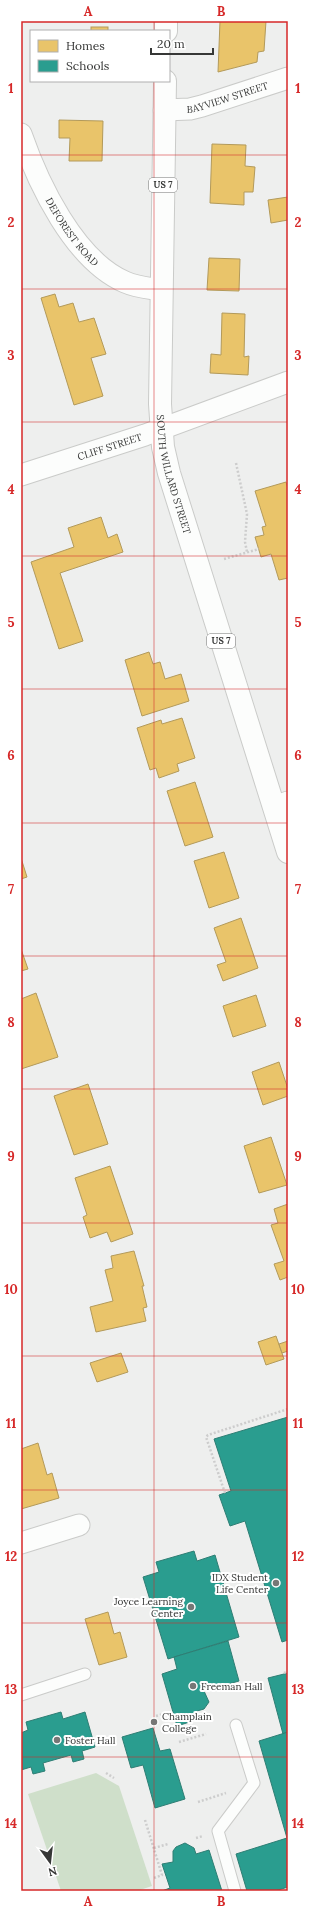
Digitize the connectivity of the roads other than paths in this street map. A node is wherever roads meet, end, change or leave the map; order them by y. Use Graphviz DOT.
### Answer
graph roads {
  1 [pos="288,78"];
  2 [pos="165,82"];
  3 [pos="164,110"];
  4 [pos="21,134"];
  5 [pos="161,290"];
  6 [pos="288,382"];
  7 [pos="161,429"];
  8 [pos="21,475"];
  9 [pos="281,805"];
  10 [pos="288,852"];
  11 [pos="79,1525"];
  12 [pos="21,1543"];
  13 [pos="85,1674"];
  14 [pos="21,1695"];
  15 [pos="236,1725"];
  16 [pos="235,1891"];
  1 -- 3 [label="street, BAYVIEW STREET"];
  2 -- 3 [label="main road, SOUTH WILLARD STREET / US 7"];
  3 -- 5 [label="main road, SOUTH WILLARD STREET / US 7"];
  4 -- 5 [label="street, DEFOREST ROAD"];
  5 -- 7 [label="main road, SOUTH WILLARD STREET / US 7"];
  6 -- 7 [label="street, CLIFF STREET"];
  7 -- 8 [label="street, CLIFF STREET"];
  7 -- 9 [label="main road, SOUTH WILLARD STREET / US 7"];
  9 -- 10 [label="main road, SOUTH WILLARD STREET / US 7"];
  11 -- 12 [label="street"];
  13 -- 14 [label="lane"];
  15 -- 16 [label="lane"];
}
